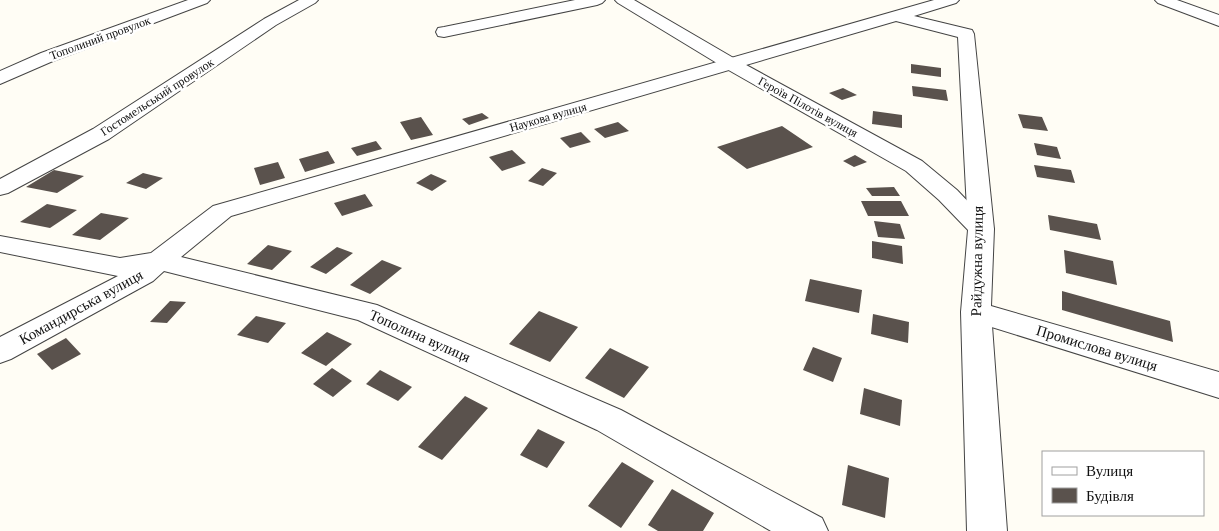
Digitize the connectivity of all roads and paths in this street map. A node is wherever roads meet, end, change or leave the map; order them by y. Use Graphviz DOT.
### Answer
graph roads {
  1 [pos="202,0"];
  2 [pos="310,0"];
  3 [pos="597,0"];
  4 [pos="623,0"];
  5 [pos="951,0"];
  6 [pos="1163,0"];
  7 [pos="895,16"];
  8 [pos="1219,20"];
  9 [pos="444,32"];
  10 [pos="732,64"];
  11 [pos="0,78"];
  12 [pos="0,188"];
  13 [pos="981,229"];
  14 [pos="0,244"];
  15 [pos="160,261"];
  16 [pos="976,312"];
  17 [pos="0,351"];
  18 [pos="1219,384"];
  19 [pos="808,531"];
  20 [pos="987,531"];
  1 -- 11 [label="street, Тополиний провулок"];
  2 -- 12 [label="street, Гостомельський провулок"];
  3 -- 9 [label="street"];
  4 -- 10 [label="street, Героїв Пілотів вулиця"];
  5 -- 7 [label="street, Наукова вулиця"];
  6 -- 8 [label="street"];
  7 -- 10 [label="street, Наукова вулиця"];
  7 -- 13 [label="street, Райдужна вулиця"];
  10 -- 13 [label="street, Героїв Пілотів вулиця"];
  10 -- 15 [label="street, Наукова вулиця"];
  13 -- 16 [label="street, Райдужна вулиця"];
  14 -- 15 [label="street, Тополина вулиця"];
  15 -- 17 [label="street, Командирська вулиця"];
  15 -- 19 [label="street, Тополина вулиця"];
  16 -- 18 [label="street, Промислова вулиця"];
  16 -- 20 [label="street, Райдужна вулиця"];
}
